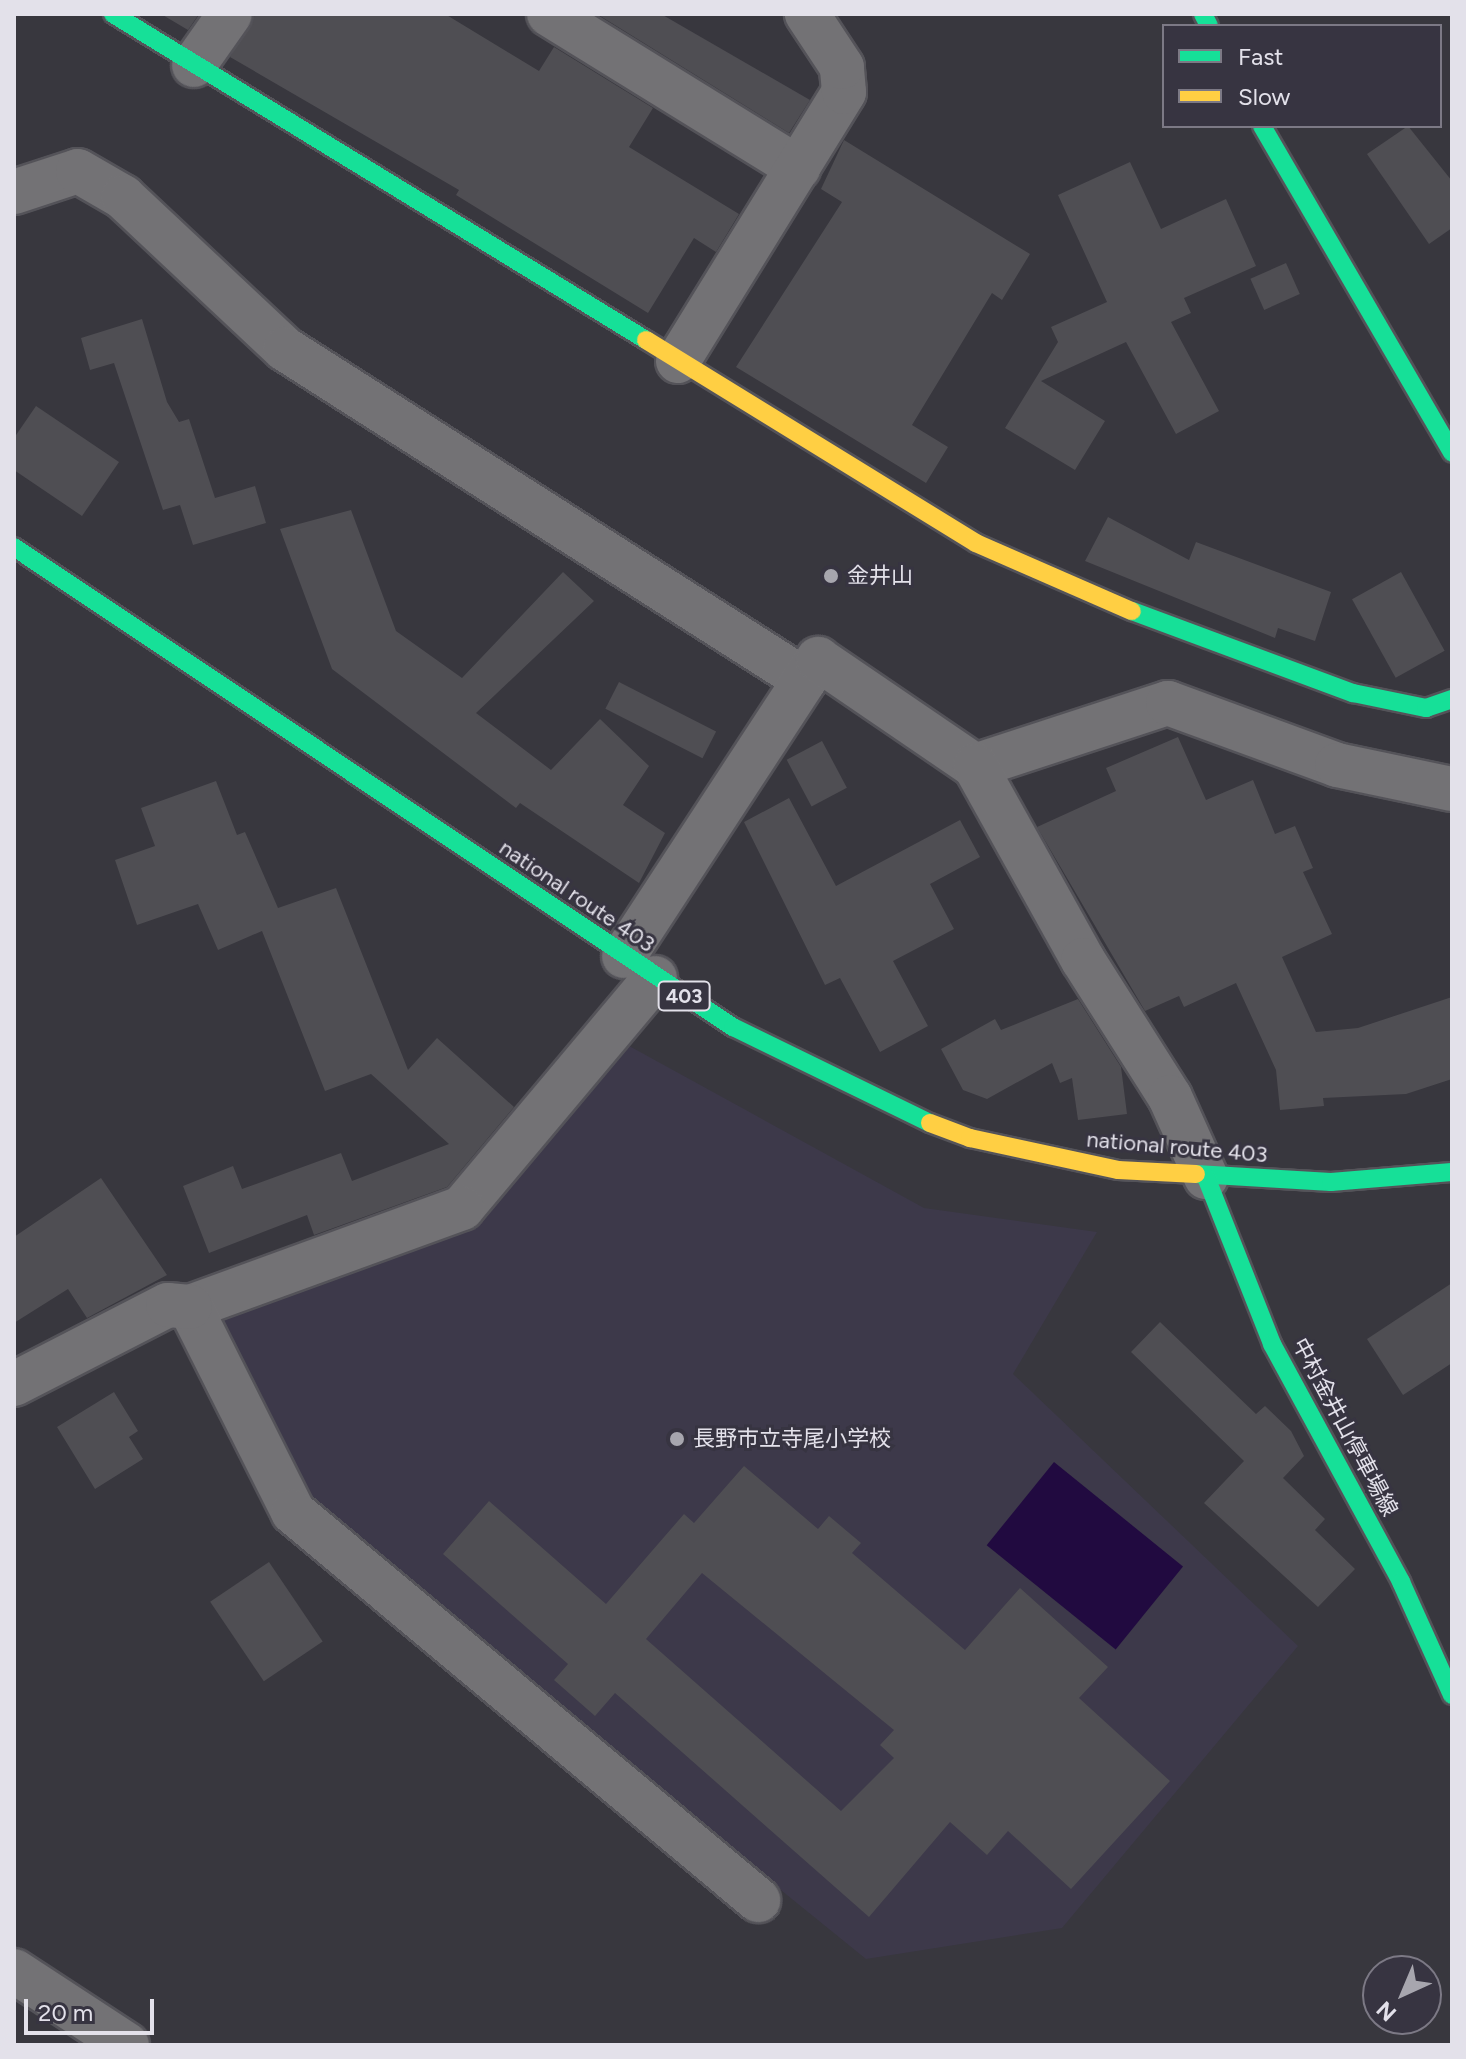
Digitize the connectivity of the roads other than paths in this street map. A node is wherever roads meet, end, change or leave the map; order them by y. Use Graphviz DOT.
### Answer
graph roads {
  1 [pos="113,14"];
  2 [pos="230,14"];
  3 [pos="549,14"];
  4 [pos="807,14"];
  5 [pos="194,65"];
  6 [pos="1263,128"];
  7 [pos="798,168"];
  8 [pos="14,192"];
  9 [pos="678,361"];
  10 [pos="1452,453"];
  11 [pos="14,547"];
  12 [pos="805,680"];
  13 [pos="1452,699"];
  14 [pos="975,766"];
  15 [pos="1452,789"];
  16 [pos="640,967"];
  17 [pos="1452,1172"];
  18 [pos="1206,1177"];
  19 [pos="190,1307"];
  20 [pos="14,1384"];
  21 [pos="1452,1695"];
  22 [pos="758,1900"];
  23 [pos="14,1971"];
  24 [pos="127,2045"];
  1 -- 5 [label="main road"];
  2 -- 5 [label="street"];
  3 -- 7 [label="street"];
  4 -- 7 [label="street"];
  5 -- 9 [label="main road"];
  6 -- 10 [label="main road"];
  7 -- 9 [label="street"];
  8 -- 12 [label="street"];
  9 -- 13 [label="main road"];
  11 -- 16 [label="main road, national route 403 / 403"];
  12 -- 14 [label="street"];
  12 -- 16 [label="street"];
  14 -- 15 [label="street"];
  14 -- 18 [label="street"];
  16 -- 18 [label="main road, national route 403 / 403"];
  16 -- 19 [label="street"];
  17 -- 18 [label="main road, national route 403 / 403"];
  18 -- 21 [label="main road, 中村金井山停車場線"];
  19 -- 20 [label="street"];
  19 -- 22 [label="street"];
  23 -- 24 [label="street"];
}
